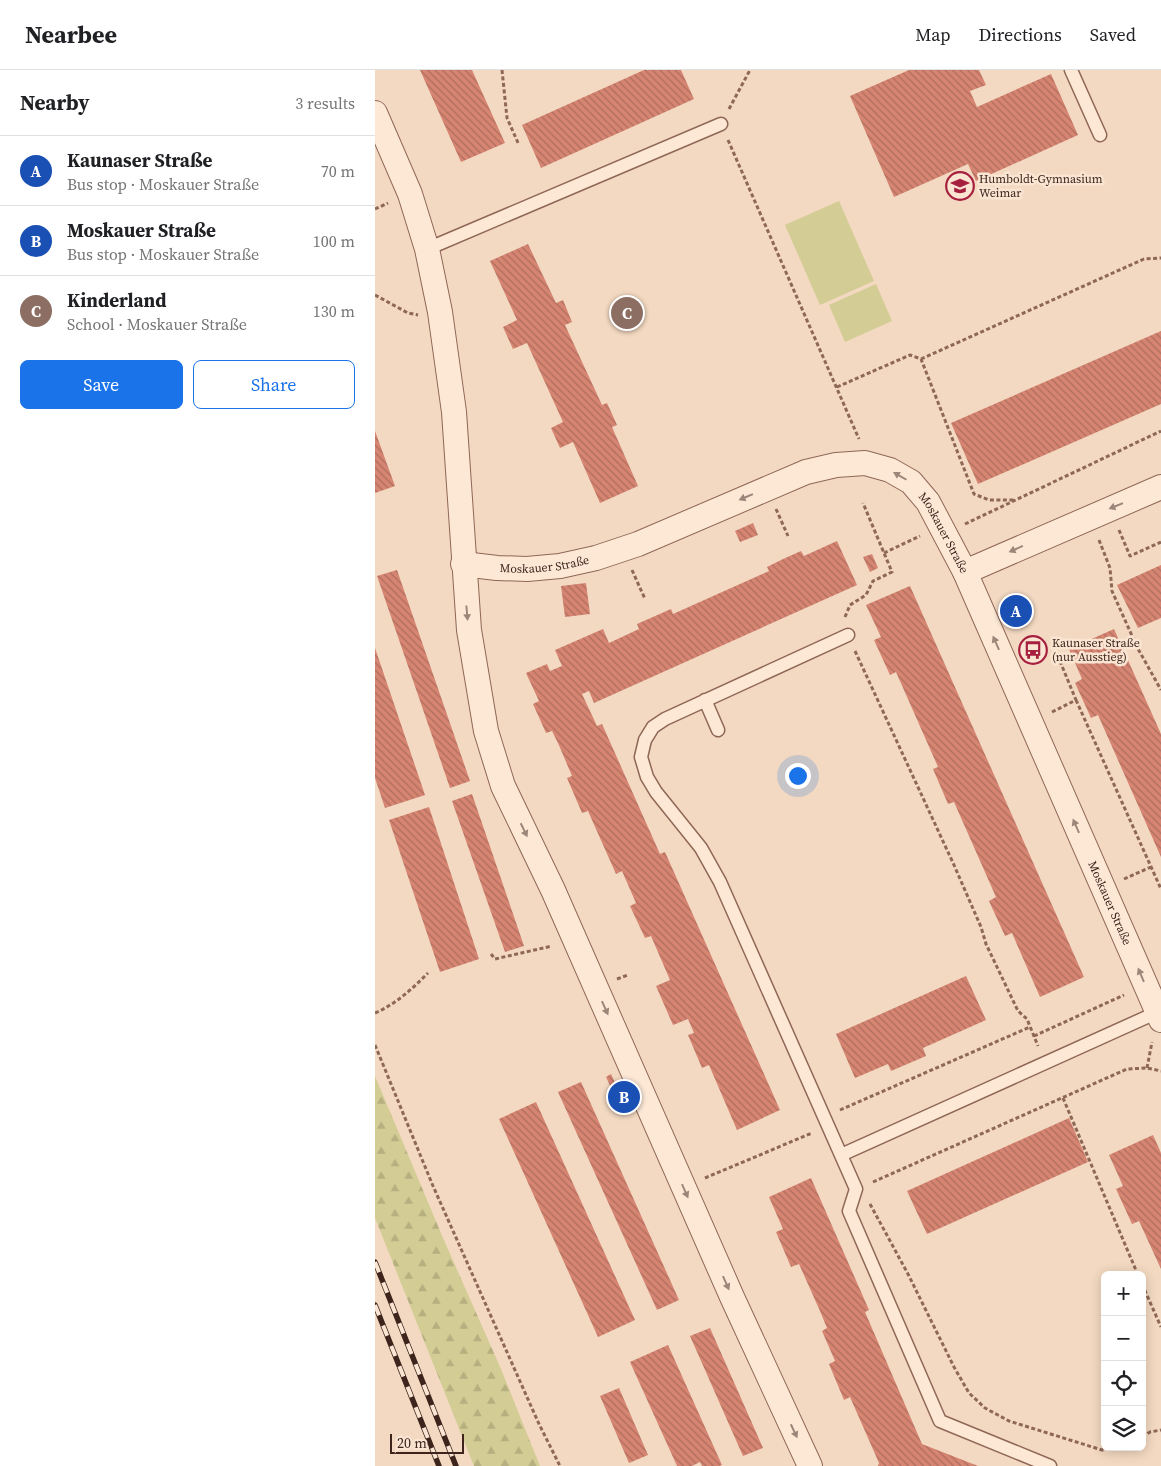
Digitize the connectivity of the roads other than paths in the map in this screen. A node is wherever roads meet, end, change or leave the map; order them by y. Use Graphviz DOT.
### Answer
graph roads {
  1 [pos="1071,70"];
  2 [pos="375,113"];
  3 [pos="721,124"];
  4 [pos="1100,134"];
  5 [pos="427,249"];
  6 [pos="1161,487"];
  7 [pos="463,564"];
  8 [pos="965,572"];
  9 [pos="847,635"];
  10 [pos="705,700"];
  11 [pos="718,730"];
  12 [pos="1159,1016"];
  13 [pos="841,1155"];
  14 [pos="810,1466"];
  15 [pos="1050,1466"];
  1 -- 4 [label="lane"];
  2 -- 5 [label="street"];
  3 -- 5 [label="lane"];
  5 -- 7 [label="street"];
  6 -- 8 [label="street, one-way"];
  8 -- 7 [label="street, Moskauer Straße, one-way"];
  7 -- 14 [label="street, one-way"];
  12 -- 8 [label="street, Moskauer Straße, one-way"];
  9 -- 10 [label="lane"];
  10 -- 11 [label="lane"];
  10 -- 13 [label="lane"];
  12 -- 13 [label="lane"];
  13 -- 15 [label="lane"];
}
